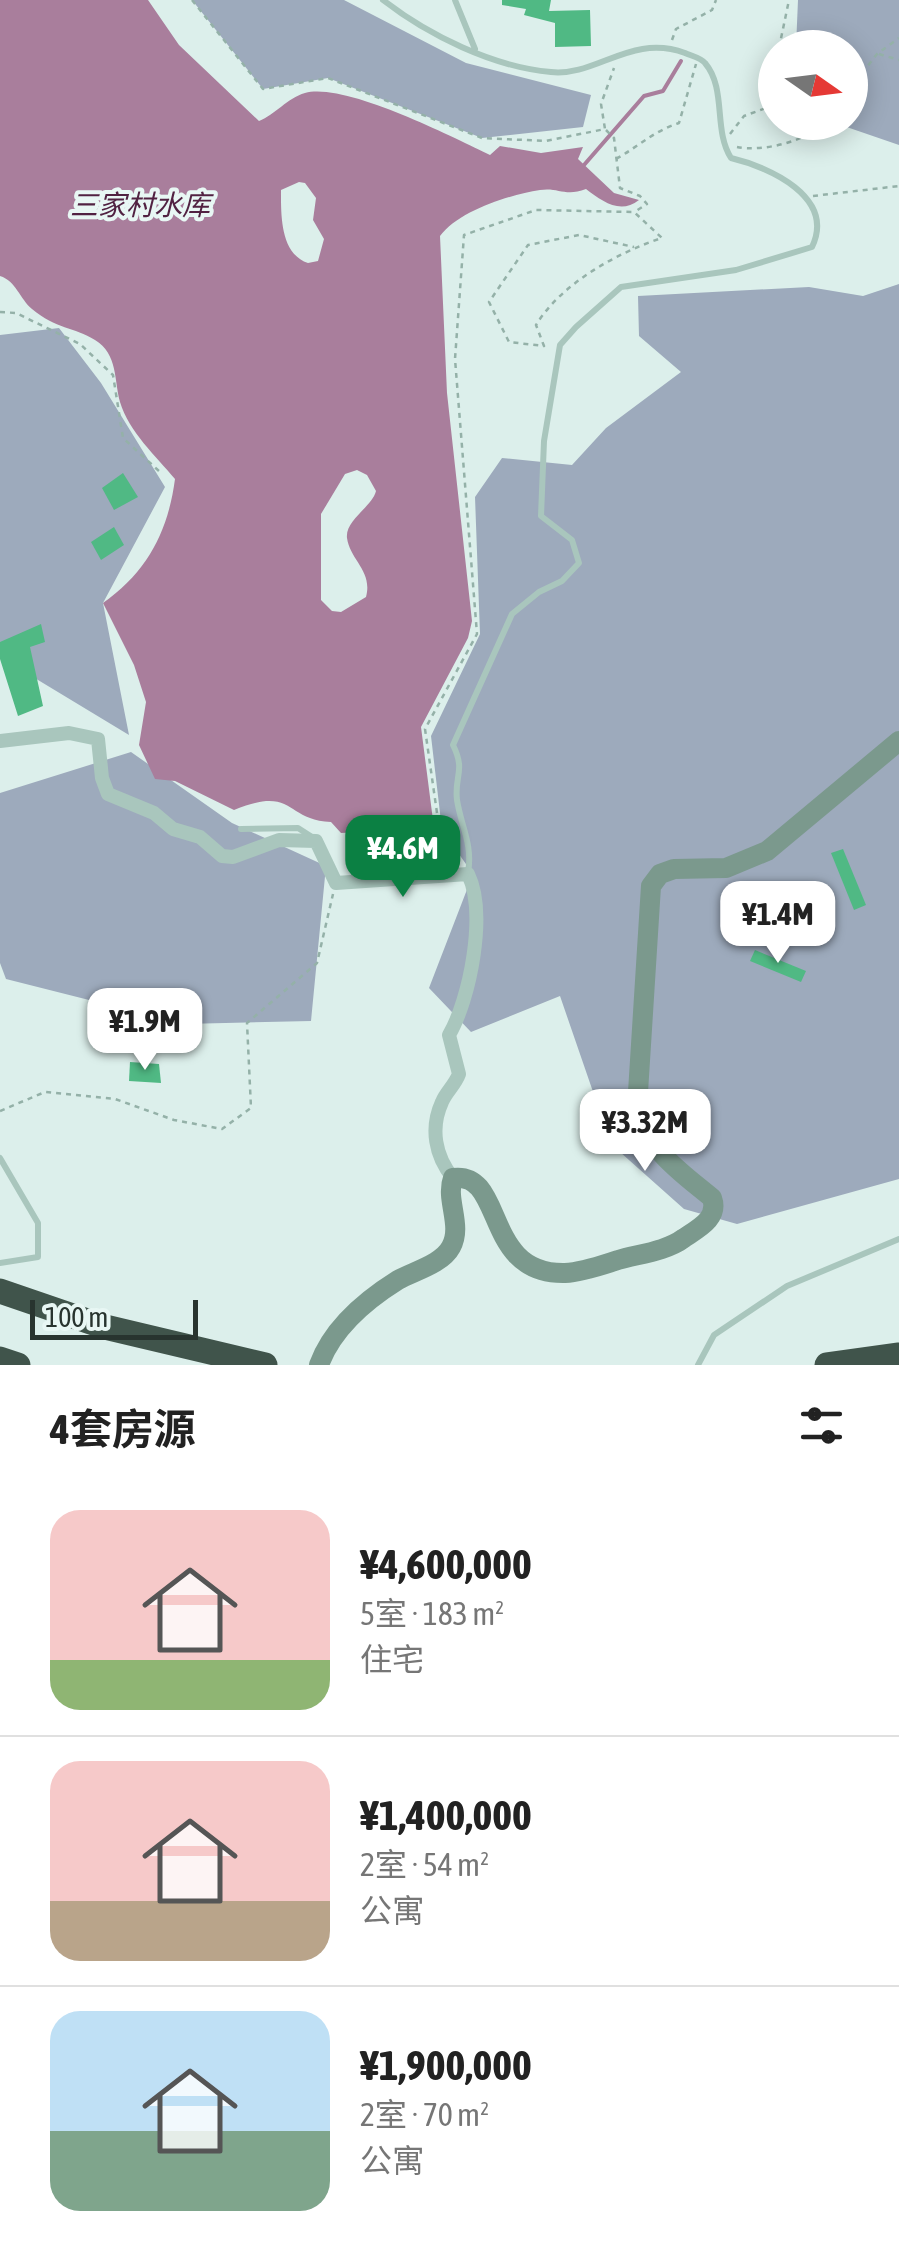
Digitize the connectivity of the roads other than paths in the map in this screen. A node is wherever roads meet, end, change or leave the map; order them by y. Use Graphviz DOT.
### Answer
graph roads {
  1 [pos="383,0"];
  2 [pos="456,0"];
  3 [pos="476,50"];
  4 [pos="0,741"];
  5 [pos="899,741"];
  6 [pos="241,828"];
  7 [pos="316,841"];
  8 [pos="468,874"];
  9 [pos="0,1158"];
  10 [pos="453,1178"];
  11 [pos="899,1239"];
  12 [pos="0,1263"];
  13 [pos="0,1291"];
  14 [pos="899,1355"];
  15 [pos="0,1359"];
  16 [pos="18,1365"];
  17 [pos="264,1365"];
  18 [pos="318,1365"];
  19 [pos="698,1365"];
  20 [pos="827,1365"];
  1 -- 3 [label="lane"];
  2 -- 3 [label="lane"];
  3 -- 8 [label="lane"];
  4 -- 7 [label="street"];
  5 -- 10 [label="street"];
  6 -- 7 [label="lane"];
  7 -- 8 [label="street"];
  8 -- 10 [label="street"];
  9 -- 12 [label="lane"];
  10 -- 18 [label="street"];
  11 -- 19 [label="lane"];
  13 -- 17 [label="highway"];
  14 -- 20 [label="highway"];
  15 -- 16 [label="highway"];
}
